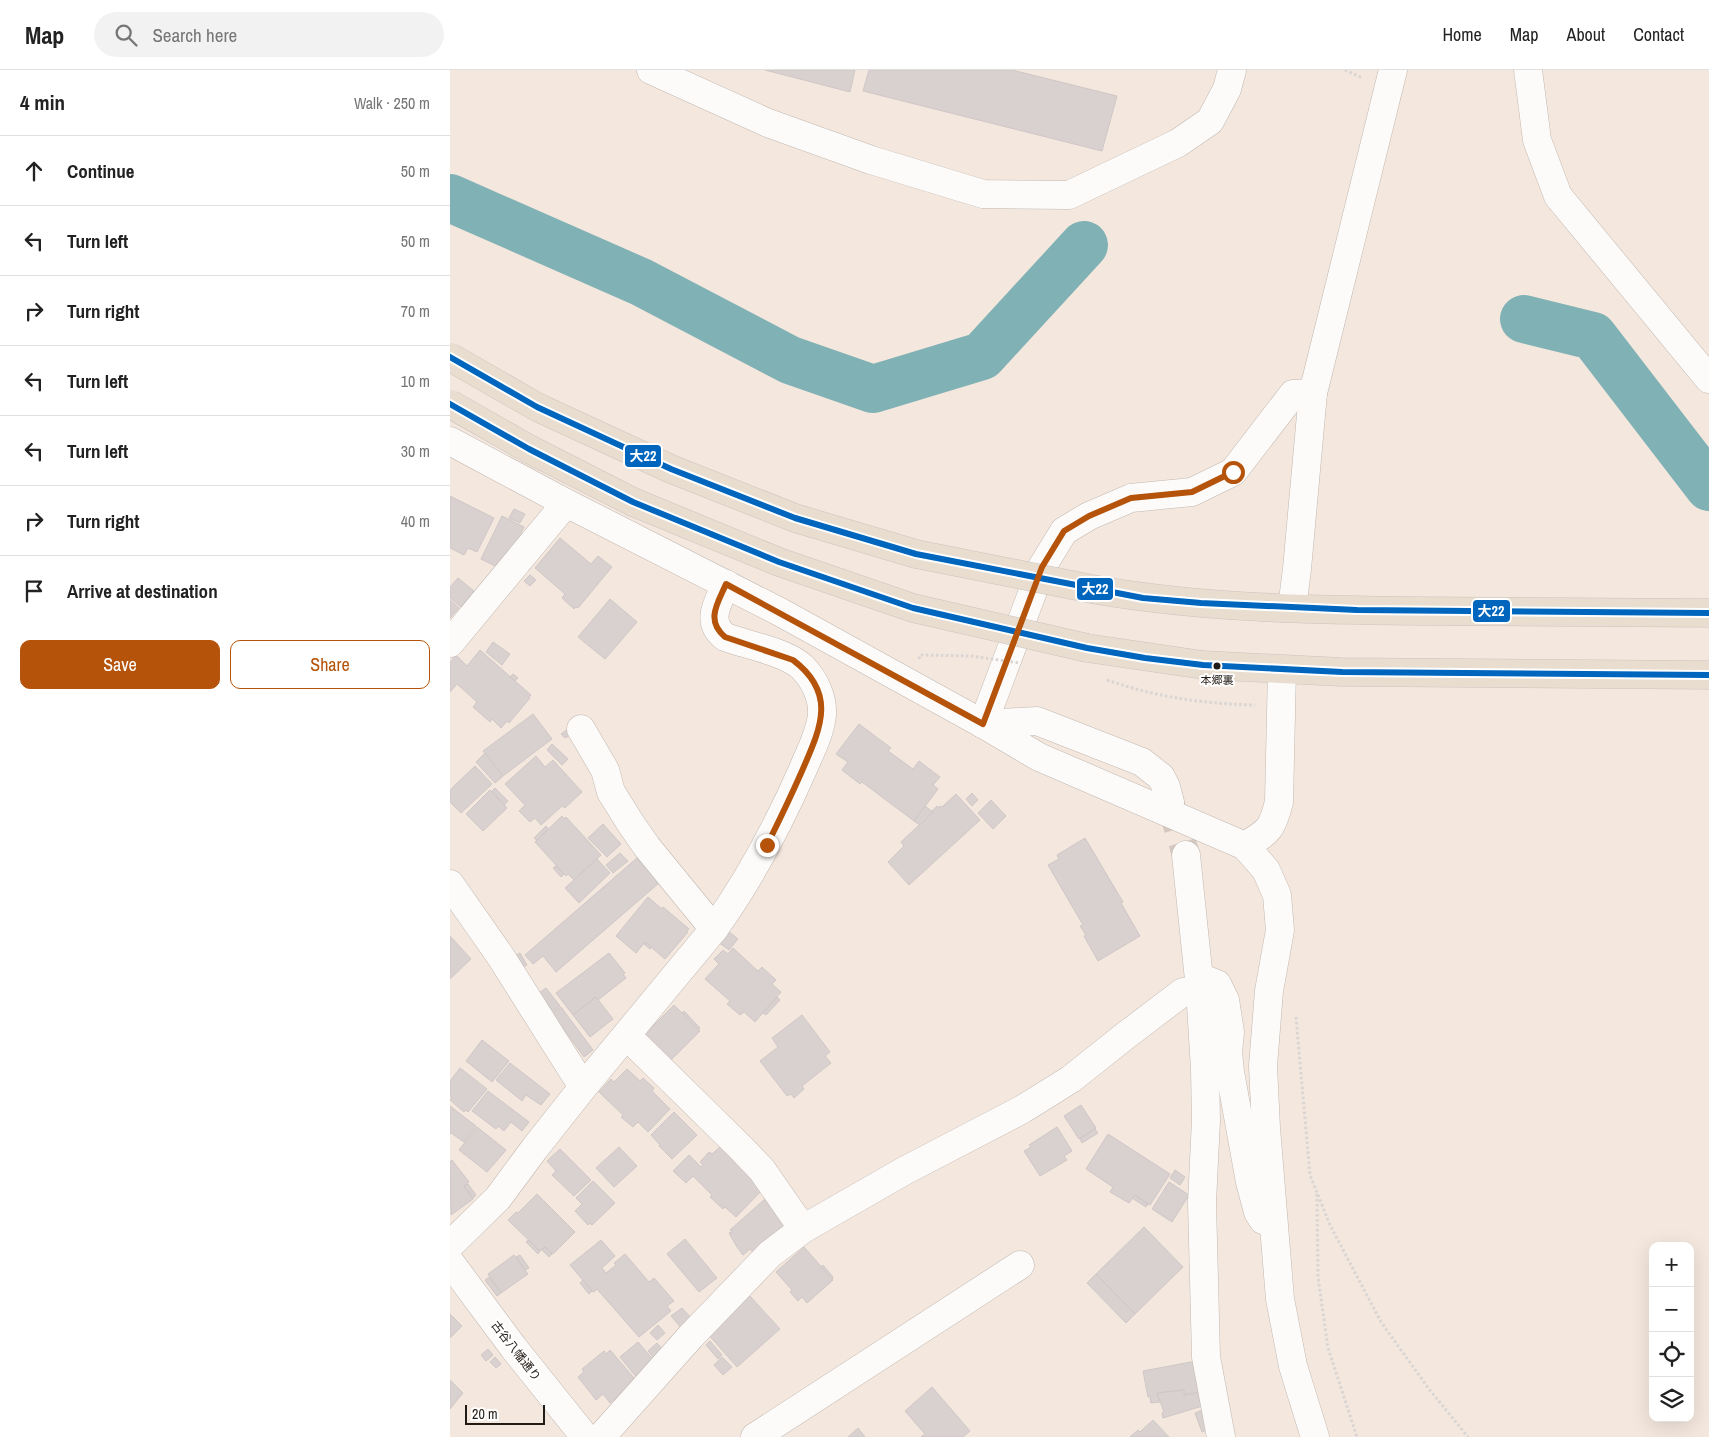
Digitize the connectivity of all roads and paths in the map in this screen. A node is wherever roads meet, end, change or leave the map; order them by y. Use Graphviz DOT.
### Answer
graph roads {
  1 [pos="651,70"];
  2 [pos="1345,70"];
  3 [pos="1393,70"];
  4 [pos="1528,70"];
  5 [pos="1226,71"];
  6 [pos="1368,80"];
  7 [pos="450,357"];
  8 [pos="1709,379"];
  9 [pos="1313,393"];
  10 [pos="450,404"];
  11 [pos="450,441"];
  12 [pos="566,503"];
  13 [pos="726,584"];
  14 [pos="1292,608"];
  15 [pos="1709,613"];
  16 [pos="450,643"];
  17 [pos="971,656"];
  18 [pos="917,661"];
  19 [pos="1282,670"];
  20 [pos="1709,676"];
  21 [pos="1105,680"];
  22 [pos="1261,705"];
  23 [pos="983,724"];
  24 [pos="581,729"];
  25 [pos="1170,802"];
  26 [pos="1246,846"];
  27 [pos="1186,855"];
  28 [pos="450,884"];
  29 [pos="714,929"];
  30 [pos="1200,983"];
  31 [pos="1296,1014"];
  32 [pos="627,1036"];
  33 [pos="583,1087"];
  34 [pos="1317,1191"];
  35 [pos="803,1229"];
  36 [pos="1274,1238"];
  37 [pos="450,1245"];
  38 [pos="450,1262"];
  39 [pos="1020,1265"];
  40 [pos="585,1437"];
  41 [pos="601,1437"];
  42 [pos="755,1437"];
  43 [pos="1221,1437"];
  44 [pos="1315,1437"];
  45 [pos="1357,1437"];
  46 [pos="1468,1437"];
  1 -- 5 [label="street"];
  2 -- 6 [label="path"];
  3 -- 9 [label="street"];
  4 -- 8 [label="street"];
  7 -- 14 [label="highway, bridge"];
  9 -- 14 [label="street"];
  9 -- 23 [label="street"];
  10 -- 19 [label="highway, bridge"];
  11 -- 12 [label="street"];
  12 -- 13 [label="street"];
  12 -- 16 [label="street"];
  13 -- 23 [label="street"];
  13 -- 29 [label="street"];
  14 -- 15 [label="highway"];
  17 -- 18 [label="path"];
  19 -- 20 [label="highway"];
  19 -- 26 [label="street"];
  21 -- 22 [label="path"];
  23 -- 25 [label="street"];
  23 -- 26 [label="street"];
  24 -- 29 [label="street"];
  26 -- 36 [label="street"];
  27 -- 30 [label="street"];
  28 -- 33 [label="street"];
  29 -- 32 [label="street"];
  30 -- 35 [label="street"];
  30 -- 36 [label="street"];
  30 -- 43 [label="street"];
  31 -- 34 [label="path"];
  32 -- 33 [label="street"];
  32 -- 35 [label="street"];
  33 -- 37 [label="street"];
  34 -- 45 [label="path"];
  34 -- 46 [label="path"];
  35 -- 41 [label="street"];
  36 -- 44 [label="street"];
  38 -- 40 [label="street, 古谷八幡通り"];
  39 -- 42 [label="street"];
}
